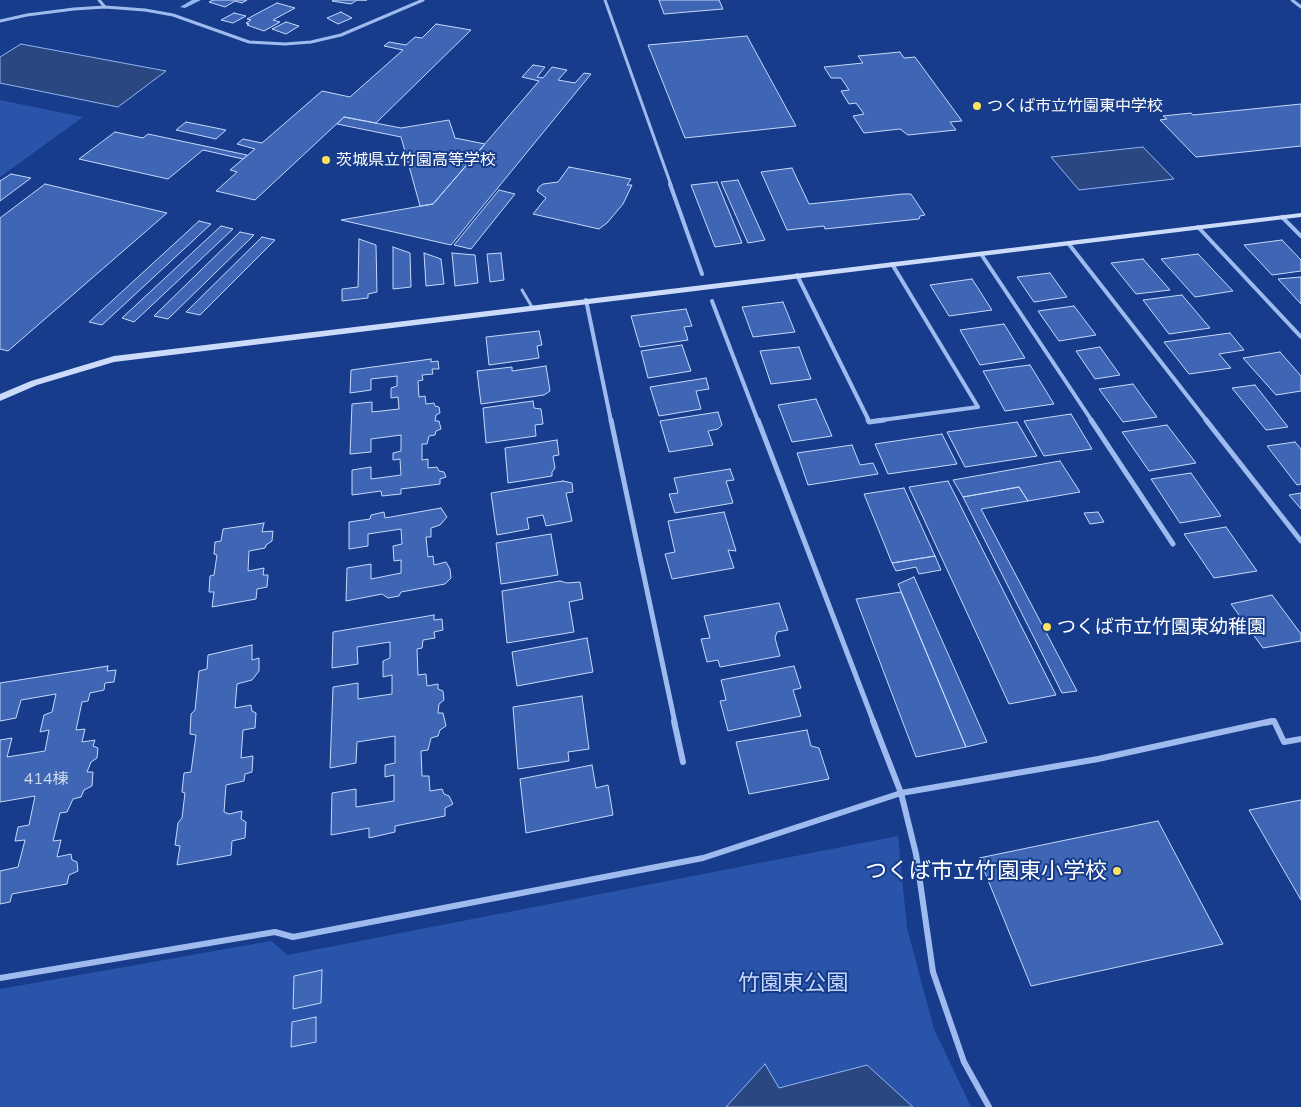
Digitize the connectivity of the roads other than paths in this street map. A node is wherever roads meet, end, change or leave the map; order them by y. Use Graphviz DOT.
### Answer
graph roads {
  1 [pos="99,0"];
  2 [pos="423,0"];
  3 [pos="605,0"];
  4 [pos="1292,0"];
  5 [pos="105,7"];
  6 [pos="1301,7"];
  7 [pos="0,21"];
  8 [pos="1301,215"];
  9 [pos="1282,217"];
  10 [pos="1198,227"];
  11 [pos="1301,236"];
  12 [pos="1068,243"];
  13 [pos="981,254"];
  14 [pos="892,264"];
  15 [pos="702,274"];
  16 [pos="797,275"];
  17 [pos="522,290"];
  18 [pos="586,300"];
  19 [pos="712,301"];
  20 [pos="532,307"];
  21 [pos="1301,337"];
  22 [pos="0,398"];
  23 [pos="1301,541"];
  24 [pos="1173,544"];
  25 [pos="1301,739"];
  26 [pos="682,762"];
  27 [pos="901,793"];
  28 [pos="0,978"];
  29 [pos="989,1107"];
  1 -- 5 [label="street"];
  2 -- 5 [label="street"];
  3 -- 15 [label="street"];
  4 -- 6 [label="street"];
  5 -- 7 [label="street"];
  8 -- 9 [label="street"];
  9 -- 10 [label="street"];
  9 -- 11 [label="street"];
  10 -- 12 [label="street"];
  10 -- 21 [label="street"];
  12 -- 13 [label="street"];
  12 -- 23 [label="street"];
  13 -- 14 [label="street"];
  13 -- 24 [label="street"];
  14 -- 16 [label="street"];
  14 -- 16 [label="street"];
  16 -- 18 [label="street"];
  17 -- 20 [label="lane"];
  18 -- 20 [label="street"];
  18 -- 26 [label="street"];
  19 -- 27 [label="street"];
  20 -- 22 [label="street"];
  25 -- 27 [label="street"];
  27 -- 28 [label="street"];
  27 -- 29 [label="street"];
}
